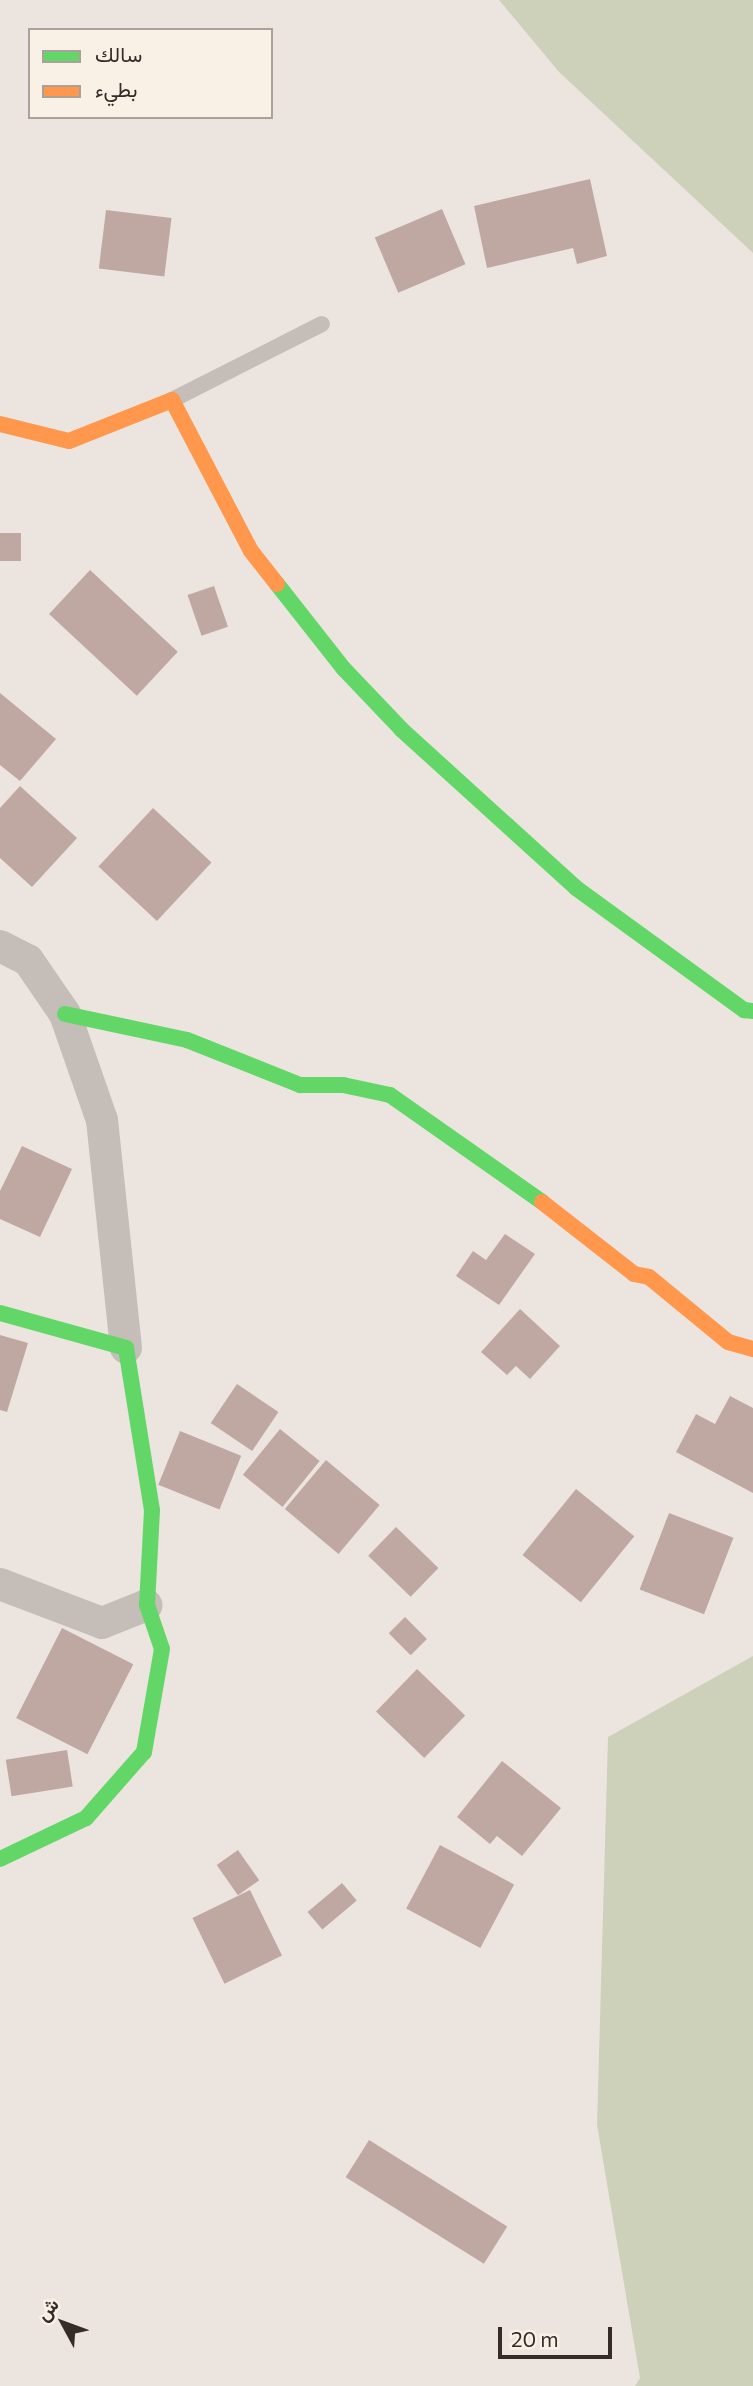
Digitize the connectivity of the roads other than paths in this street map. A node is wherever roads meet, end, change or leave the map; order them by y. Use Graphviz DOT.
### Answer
graph roads {
  1 [pos="322,324"];
  2 [pos="172,400"];
  3 [pos="0,424"];
  4 [pos="0,946"];
  5 [pos="753,1011"];
  6 [pos="65,1013"];
  7 [pos="0,1313"];
  8 [pos="126,1348"];
  9 [pos="753,1349"];
  10 [pos="0,1584"];
  11 [pos="147,1605"];
  12 [pos="102,1623"];
  13 [pos="162,1648"];
  14 [pos="0,1859"];
  1 -- 2 [label="lane"];
  2 -- 3 [label="street"];
  2 -- 5 [label="street"];
  4 -- 6 [label="street"];
  6 -- 8 [label="street"];
  6 -- 9 [label="street"];
  7 -- 8 [label="street"];
  8 -- 11 [label="street"];
  10 -- 12 [label="street"];
  11 -- 12 [label="street"];
  11 -- 13 [label="street"];
  12 -- 13 [label="street"];
  13 -- 14 [label="street"];
}
